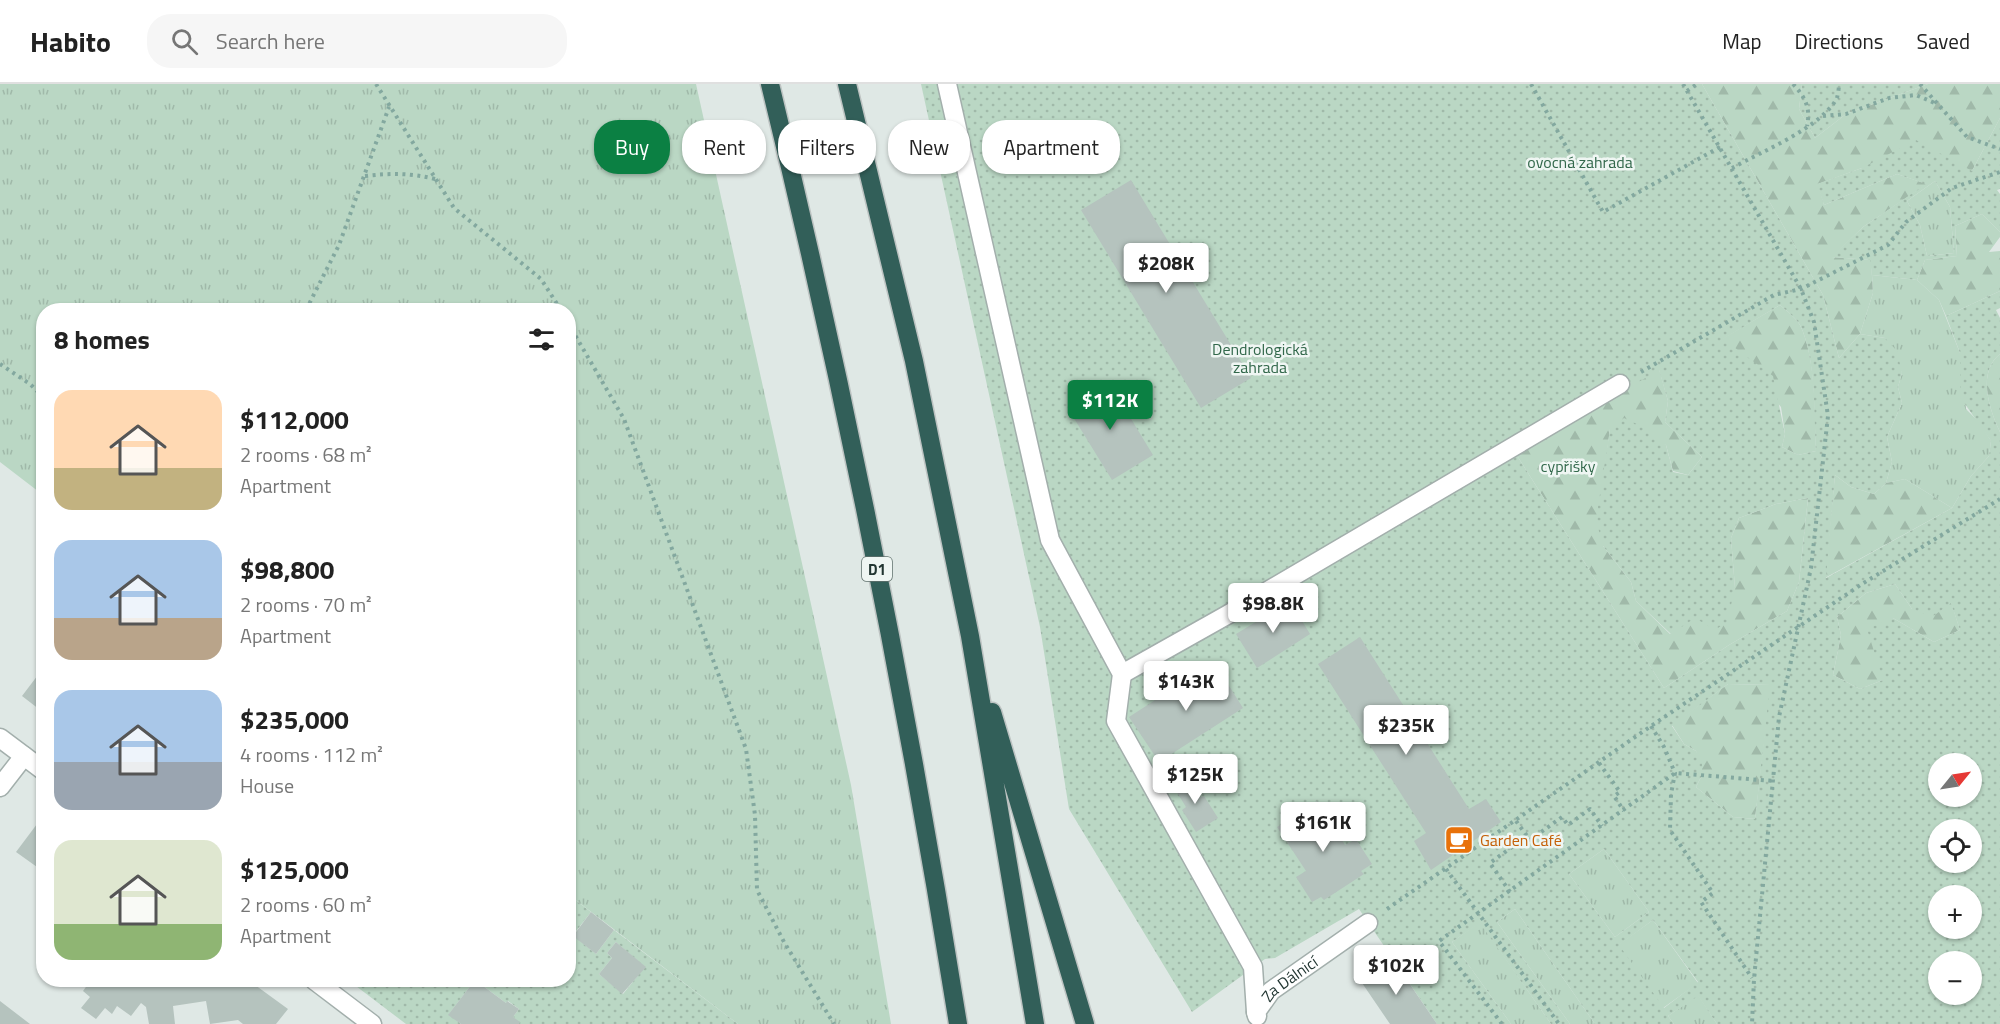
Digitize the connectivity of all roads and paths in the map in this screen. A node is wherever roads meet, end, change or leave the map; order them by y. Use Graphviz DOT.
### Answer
graph roads {
  1 [pos="376,84"];
  2 [pos="770,84"];
  3 [pos="847,84"];
  4 [pos="947,84"];
  5 [pos="1531,84"];
  6 [pos="1683,84"];
  7 [pos="1697,84"];
  8 [pos="1793,84"];
  9 [pos="1839,84"];
  10 [pos="1920,84"];
  11 [pos="1687,91"];
  12 [pos="1938,104"];
  13 [pos="390,106"];
  14 [pos="1822,116"];
  15 [pos="1806,127"];
  16 [pos="1720,147"];
  17 [pos="2000,149"];
  18 [pos="1732,168"];
  19 [pos="2000,172"];
  20 [pos="365,176"];
  21 [pos="435,179"];
  22 [pos="1801,289"];
  23 [pos="310,303"];
  24 [pos="557,303"];
  25 [pos="576,337"];
  26 [pos="0,364"];
  27 [pos="1620,384"];
  28 [pos="36,390"];
  29 [pos="2000,500"];
  30 [pos="1798,627"];
  31 [pos="970,636"];
  32 [pos="1122,674"];
  33 [pos="1651,726"];
  34 [pos="0,738"];
  35 [pos="24,756"];
  36 [pos="1599,763"];
  37 [pos="36,765"];
  38 [pos="1676,773"];
  39 [pos="1773,781"];
  40 [pos="0,788"];
  41 [pos="1624,811"];
  42 [pos="1516,821"];
  43 [pos="1602,826"];
  44 [pos="1527,836"];
  45 [pos="1446,869"];
  46 [pos="1510,892"];
  47 [pos="1480,914"];
  48 [pos="1368,923"];
  49 [pos="1754,979"];
  50 [pos="320,987"];
  51 [pos="349,1018"];
  52 [pos="1257,1018"];
  53 [pos="372,1024"];
  54 [pos="834,1024"];
  55 [pos="958,1024"];
  56 [pos="1035,1024"];
  57 [pos="1084,1024"];
  58 [pos="1502,1024"];
  59 [pos="1558,1024"];
  60 [pos="1752,1024"];
  1 -- 13 [label="path"];
  2 -- 55 [label="highway, D1"];
  3 -- 31 [label="highway"];
  4 -- 32 [label="street"];
  5 -- 16 [label="path"];
  6 -- 11 [label="path"];
  7 -- 11 [label="path"];
  8 -- 15 [label="path"];
  9 -- 14 [label="path"];
  10 -- 12 [label="path"];
  11 -- 16 [label="path"];
  12 -- 14 [label="path"];
  12 -- 17 [label="path"];
  13 -- 20 [label="path"];
  13 -- 21 [label="path"];
  14 -- 15 [label="path"];
  15 -- 18 [label="path"];
  16 -- 18 [label="path"];
  18 -- 22 [label="path"];
  19 -- 22 [label="path"];
  20 -- 21 [label="path"];
  20 -- 23 [label="path"];
  21 -- 24 [label="path"];
  22 -- 27 [label="path"];
  22 -- 30 [label="path"];
  25 -- 54 [label="path"];
  26 -- 28 [label="path"];
  27 -- 32 [label="street"];
  29 -- 30 [label="path"];
  30 -- 33 [label="path"];
  30 -- 39 [label="path"];
  31 -- 56 [label="highway"];
  31 -- 57 [label="highway"];
  32 -- 52 [label="street"];
  33 -- 36 [label="path"];
  33 -- 38 [label="path"];
  34 -- 35 [label="street"];
  35 -- 37 [label="street"];
  35 -- 40 [label="street"];
  36 -- 41 [label="path"];
  36 -- 42 [label="path"];
  38 -- 39 [label="path"];
  38 -- 41 [label="path"];
  38 -- 49 [label="path"];
  39 -- 49 [label="path"];
  41 -- 43 [label="path"];
  42 -- 44 [label="path"];
  42 -- 45 [label="path"];
  43 -- 44 [label="path"];
  43 -- 46 [label="path"];
  44 -- 46 [label="path"];
  45 -- 47 [label="path"];
  45 -- 48 [label="path"];
  46 -- 47 [label="path"];
  47 -- 58 [label="path"];
  47 -- 59 [label="path"];
  48 -- 52 [label="street, Za Dálnicí"];
  49 -- 60 [label="path"];
  50 -- 51 [label="street"];
  51 -- 53 [label="street"];
}
